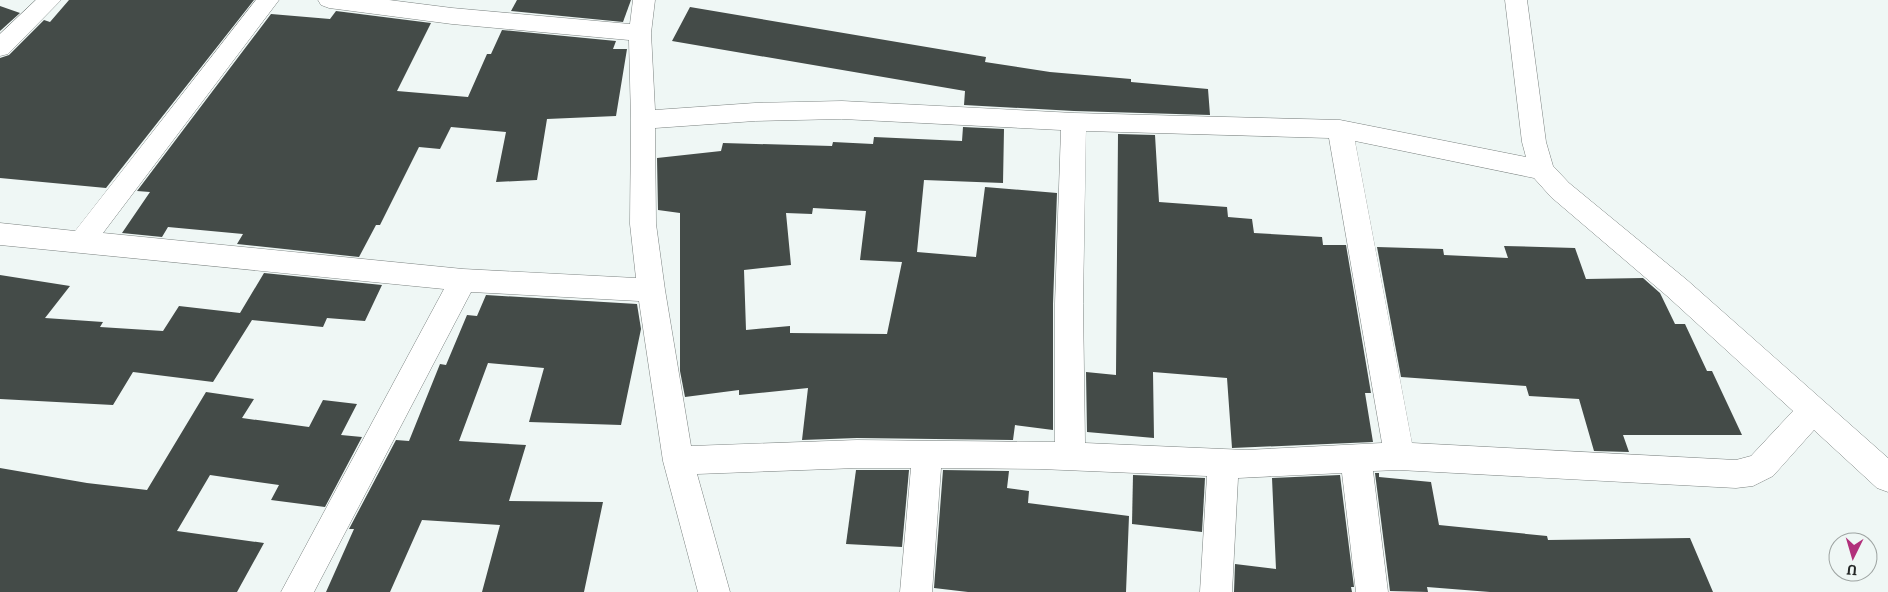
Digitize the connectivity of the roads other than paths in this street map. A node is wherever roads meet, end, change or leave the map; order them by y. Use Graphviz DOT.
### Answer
graph roads {
  1 [pos="50,0"];
  2 [pos="268,0"];
  3 [pos="330,0"];
  4 [pos="644,0"];
  5 [pos="1516,0"];
  6 [pos="640,33"];
  7 [pos="0,48"];
  8 [pos="643,120"];
  9 [pos="1074,122"];
  10 [pos="1340,129"];
  11 [pos="1542,170"];
  12 [pos="0,234"];
  13 [pos="81,242"];
  14 [pos="463,280"];
  15 [pos="651,290"];
  16 [pos="1812,411"];
  17 [pos="926,455"];
  18 [pos="1399,456"];
  19 [pos="1070,457"];
  20 [pos="1356,460"];
  21 [pos="678,461"];
  22 [pos="1223,462"];
  23 [pos="1888,478"];
  24 [pos="298,592"];
  25 [pos="714,592"];
  26 [pos="916,592"];
  27 [pos="1216,592"];
  28 [pos="1372,592"];
  1 -- 7 [label="street"];
  2 -- 13 [label="street"];
  3 -- 6 [label="street"];
  4 -- 6 [label="street"];
  5 -- 11 [label="street"];
  6 -- 8 [label="street"];
  8 -- 9 [label="street"];
  8 -- 15 [label="street"];
  9 -- 10 [label="street"];
  9 -- 19 [label="street"];
  10 -- 11 [label="street"];
  10 -- 18 [label="street"];
  11 -- 16 [label="street"];
  12 -- 13 [label="street"];
  13 -- 14 [label="street"];
  14 -- 15 [label="street"];
  14 -- 24 [label="street"];
  15 -- 21 [label="street"];
  16 -- 18 [label="street"];
  16 -- 23 [label="street"];
  17 -- 19 [label="street"];
  17 -- 21 [label="street"];
  17 -- 26 [label="street"];
  18 -- 20 [label="street"];
  19 -- 22 [label="street"];
  20 -- 22 [label="street"];
  20 -- 28 [label="street"];
  21 -- 25 [label="street"];
  22 -- 27 [label="street"];
}
